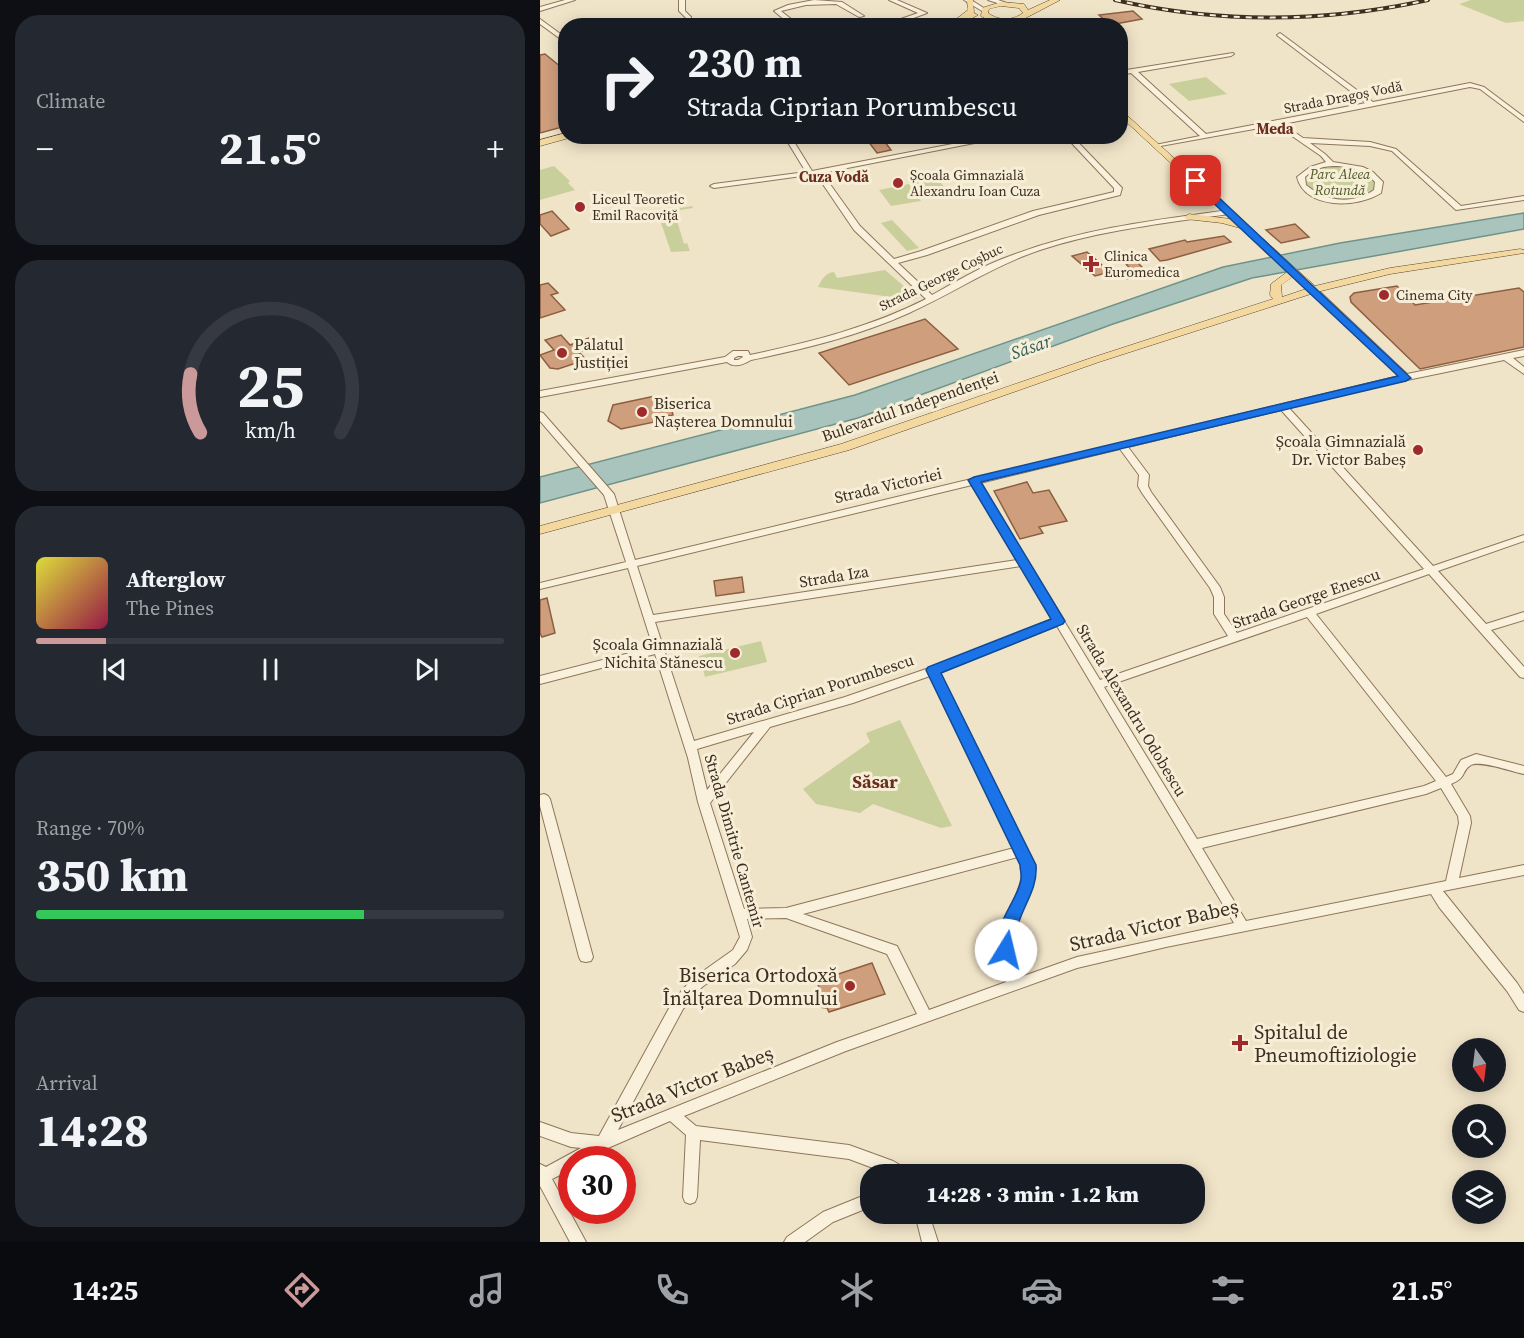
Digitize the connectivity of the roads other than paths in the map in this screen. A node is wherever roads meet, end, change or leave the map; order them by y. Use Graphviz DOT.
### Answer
graph roads {
  1 [pos="572,0"];
  2 [pos="682,0"];
  3 [pos="892,0"];
  4 [pos="991,0"];
  5 [pos="1056,0"];
  6 [pos="807,1"];
  7 [pos="968,1"];
  8 [pos="1033,1"];
  9 [pos="555,2"];
  10 [pos="1008,3"];
  11 [pos="540,9"];
  12 [pos="984,10"];
  13 [pos="1027,14"];
  14 [pos="861,16"];
  15 [pos="689,18"];
  16 [pos="786,18"];
  17 [pos="909,18"];
  18 [pos="967,18"];
  19 [pos="972,18"];
  20 [pos="992,18"];
  21 [pos="1020,18"];
  22 [pos="1028,18"];
  23 [pos="1030,18"];
  24 [pos="540,21"];
  25 [pos="558,35"];
  26 [pos="1280,35"];
  27 [pos="1231,54"];
  28 [pos="1133,71"];
  29 [pos="1128,72"];
  30 [pos="1371,104"];
  31 [pos="1128,119"];
  32 [pos="1524,120"];
  33 [pos="1276,122"];
  34 [pos="1204,136"];
  35 [pos="558,138"];
  36 [pos="1302,140"];
  37 [pos="540,143"];
  38 [pos="793,144"];
  39 [pos="964,144"];
  40 [pos="1076,144"];
  41 [pos="1157,146"];
  42 [pos="1331,164"];
  43 [pos="814,172"];
  44 [pos="714,186"];
  45 [pos="1524,198"];
  46 [pos="1229,212"];
  47 [pos="1189,217"];
  48 [pos="1245,226"];
  49 [pos="1521,249"];
  50 [pos="892,262"];
  51 [pos="1294,272"];
  52 [pos="1313,290"];
  53 [pos="931,299"];
  54 [pos="1280,301"];
  55 [pos="1524,352"];
  56 [pos="1505,356"];
  57 [pos="1524,371"];
  58 [pos="1406,378"];
  59 [pos="540,386"];
  60 [pos="567,388"];
  61 [pos="540,394"];
  62 [pos="1283,406"];
  63 [pos="541,417"];
  64 [pos="1122,445"];
  65 [pos="974,480"];
  66 [pos="613,510"];
  67 [pos="540,530"];
  68 [pos="1524,538"];
  69 [pos="1024,562"];
  70 [pos="632,565"];
  71 [pos="1431,570"];
  72 [pos="540,586"];
  73 [pos="1309,612"];
  74 [pos="1524,616"];
  75 [pos="649,618"];
  76 [pos="1059,621"];
  77 [pos="1483,629"];
  78 [pos="1235,638"];
  79 [pos="659,649"];
  80 [pos="933,670"];
  81 [pos="1524,674"];
  82 [pos="540,680"];
  83 [pos="1098,686"];
  84 [pos="766,724"];
  85 [pos="690,747"];
  86 [pos="1524,770"];
  87 [pos="1444,783"];
  88 [pos="541,798"];
  89 [pos="704,802"];
  90 [pos="1194,845"];
  91 [pos="1021,850"];
  92 [pos="1524,870"];
  93 [pos="1451,884"];
  94 [pos="1434,888"];
  95 [pos="786,913"];
  96 [pos="740,914"];
  97 [pos="1243,926"];
  98 [pos="586,957"];
  99 [pos="1013,984"];
  100 [pos="1518,986"];
  101 [pos="1524,1006"];
  102 [pos="925,1016"];
  103 [pos="672,1114"];
  104 [pos="540,1129"];
  105 [pos="693,1131"];
  106 [pos="603,1143"];
  107 [pos="598,1146"];
  108 [pos="882,1164"];
  109 [pos="558,1167"];
  110 [pos="541,1175"];
  111 [pos="690,1197"];
  112 [pos="860,1204"];
  113 [pos="925,1224"];
  114 [pos="578,1242"];
  115 [pos="792,1242"];
  116 [pos="930,1242"];
  1 -- 9 [label="street"];
  2 -- 15 [label="street"];
  3 -- 17 [label="street"];
  4 -- 10 [label="street"];
  5 -- 8 [label="main road"];
  6 -- 14 [label="street"];
  6 -- 16 [label="street"];
  7 -- 12 [label="street"];
  7 -- 18 [label="main road"];
  8 -- 10 [label="main road"];
  8 -- 13 [label="main road"];
  8 -- 23 [label="main road"];
  9 -- 11 [label="street"];
  10 -- 12 [label="main road"];
  10 -- 13 [label="main road"];
  12 -- 19 [label="main road"];
  12 -- 20 [label="main road"];
  13 -- 21 [label="main road"];
  13 -- 22 [label="main road"];
  24 -- 25 [label="street"];
  26 -- 30 [label="street"];
  27 -- 28 [label="street"];
  28 -- 29 [label="street"];
  28 -- 34 [label="street"];
  30 -- 32 [label="street, Strada Dragoș Vodă"];
  30 -- 33 [label="street, Strada Dragoș Vodă"];
  31 -- 41 [label="main road"];
  33 -- 34 [label="street, Strada Dragoș Vodă"];
  33 -- 36 [label="street"];
  34 -- 41 [label="street, Strada Dragoș Vodă"];
  35 -- 37 [label="main road"];
  36 -- 42 [label="street"];
  36 -- 45 [label="street"];
  38 -- 43 [label="street"];
  39 -- 43 [label="street"];
  40 -- 50 [label="street"];
  41 -- 46 [label="main road"];
  42 -- 42 [label="street"];
  43 -- 44 [label="street"];
  43 -- 50 [label="street"];
  46 -- 47 [label="street, Strada George Coșbuc"];
  46 -- 48 [label="main road"];
  47 -- 48 [label="main road"];
  47 -- 53 [label="street, Strada George Coșbuc"];
  48 -- 51 [label="main road"];
  49 -- 52 [label="main road, Bulevardul Independenței"];
  50 -- 53 [label="street"];
  51 -- 52 [label="main road"];
  51 -- 54 [label="main road"];
  52 -- 54 [label="main road, Bulevardul Independenței"];
  52 -- 58 [label="street"];
  53 -- 60 [label="street, Strada George Coșbuc"];
  54 -- 66 [label="main road, Bulevardul Independenței"];
  55 -- 56 [label="street, Strada Victoriei"];
  56 -- 57 [label="street"];
  56 -- 58 [label="street, Strada Victoriei"];
  58 -- 62 [label="street, Strada Victoriei"];
  59 -- 60 [label="street"];
  60 -- 61 [label="street, Strada George Coșbuc"];
  62 -- 64 [label="street, Strada Victoriei"];
  62 -- 71 [label="street"];
  63 -- 66 [label="street, Strada Dimitrie Cantemir"];
  64 -- 65 [label="street, Strada Victoriei"];
  64 -- 78 [label="street"];
  65 -- 69 [label="street, Strada Alexandru Odobescu"];
  65 -- 70 [label="street, Strada Victoriei"];
  66 -- 67 [label="main road, Bulevardul Independenței"];
  66 -- 70 [label="street, Strada Dimitrie Cantemir"];
  68 -- 71 [label="street, Strada George Enescu"];
  69 -- 75 [label="street, Strada Iza"];
  69 -- 76 [label="street, Strada Alexandru Odobescu"];
  70 -- 72 [label="street, Strada Victoriei"];
  70 -- 75 [label="street, Strada Dimitrie Cantemir"];
  71 -- 73 [label="street, Strada George Enescu"];
  71 -- 77 [label="street"];
  73 -- 78 [label="street, Strada George Enescu"];
  73 -- 87 [label="street"];
  74 -- 77 [label="street"];
  75 -- 79 [label="street, Strada Dimitrie Cantemir"];
  76 -- 80 [label="street, Strada Ciprian Porumbescu"];
  76 -- 83 [label="street, Strada Alexandru Odobescu"];
  77 -- 81 [label="street"];
  78 -- 83 [label="street, Strada George Enescu"];
  79 -- 82 [label="street"];
  79 -- 85 [label="street, Strada Dimitrie Cantemir"];
  80 -- 84 [label="street, Strada Ciprian Porumbescu"];
  80 -- 91 [label="street"];
  83 -- 90 [label="street, Strada Alexandru Odobescu"];
  84 -- 85 [label="street, Strada Ciprian Porumbescu"];
  84 -- 89 [label="street"];
  85 -- 89 [label="street, Strada Dimitrie Cantemir"];
  86 -- 87 [label="street"];
  87 -- 90 [label="street"];
  87 -- 93 [label="street"];
  88 -- 98 [label="street"];
  89 -- 96 [label="street, Strada Dimitrie Cantemir"];
  90 -- 97 [label="street, Strada Alexandru Odobescu"];
  91 -- 95 [label="street"];
  91 -- 99 [label="street"];
  92 -- 93 [label="street, Strada Victor Babeș"];
  93 -- 94 [label="street, Strada Victor Babeș"];
  94 -- 97 [label="street, Strada Victor Babeș"];
  94 -- 100 [label="street"];
  95 -- 96 [label="street"];
  95 -- 102 [label="street"];
  96 -- 106 [label="street, Strada Dimitrie Cantemir"];
  97 -- 99 [label="street, Strada Victor Babeș"];
  99 -- 102 [label="street, Strada Victor Babeș"];
  100 -- 101 [label="street"];
  102 -- 103 [label="street, Strada Victor Babeș"];
  103 -- 105 [label="street"];
  103 -- 106 [label="street, Strada Victor Babeș"];
  104 -- 106 [label="street"];
  105 -- 108 [label="street"];
  105 -- 111 [label="street"];
  106 -- 107 [label="street, Strada Victor Babeș"];
  109 -- 110 [label="street, Strada Victor Babeș"];
  110 -- 114 [label="street"];
  112 -- 115 [label="street"];
  113 -- 116 [label="street"];
}
